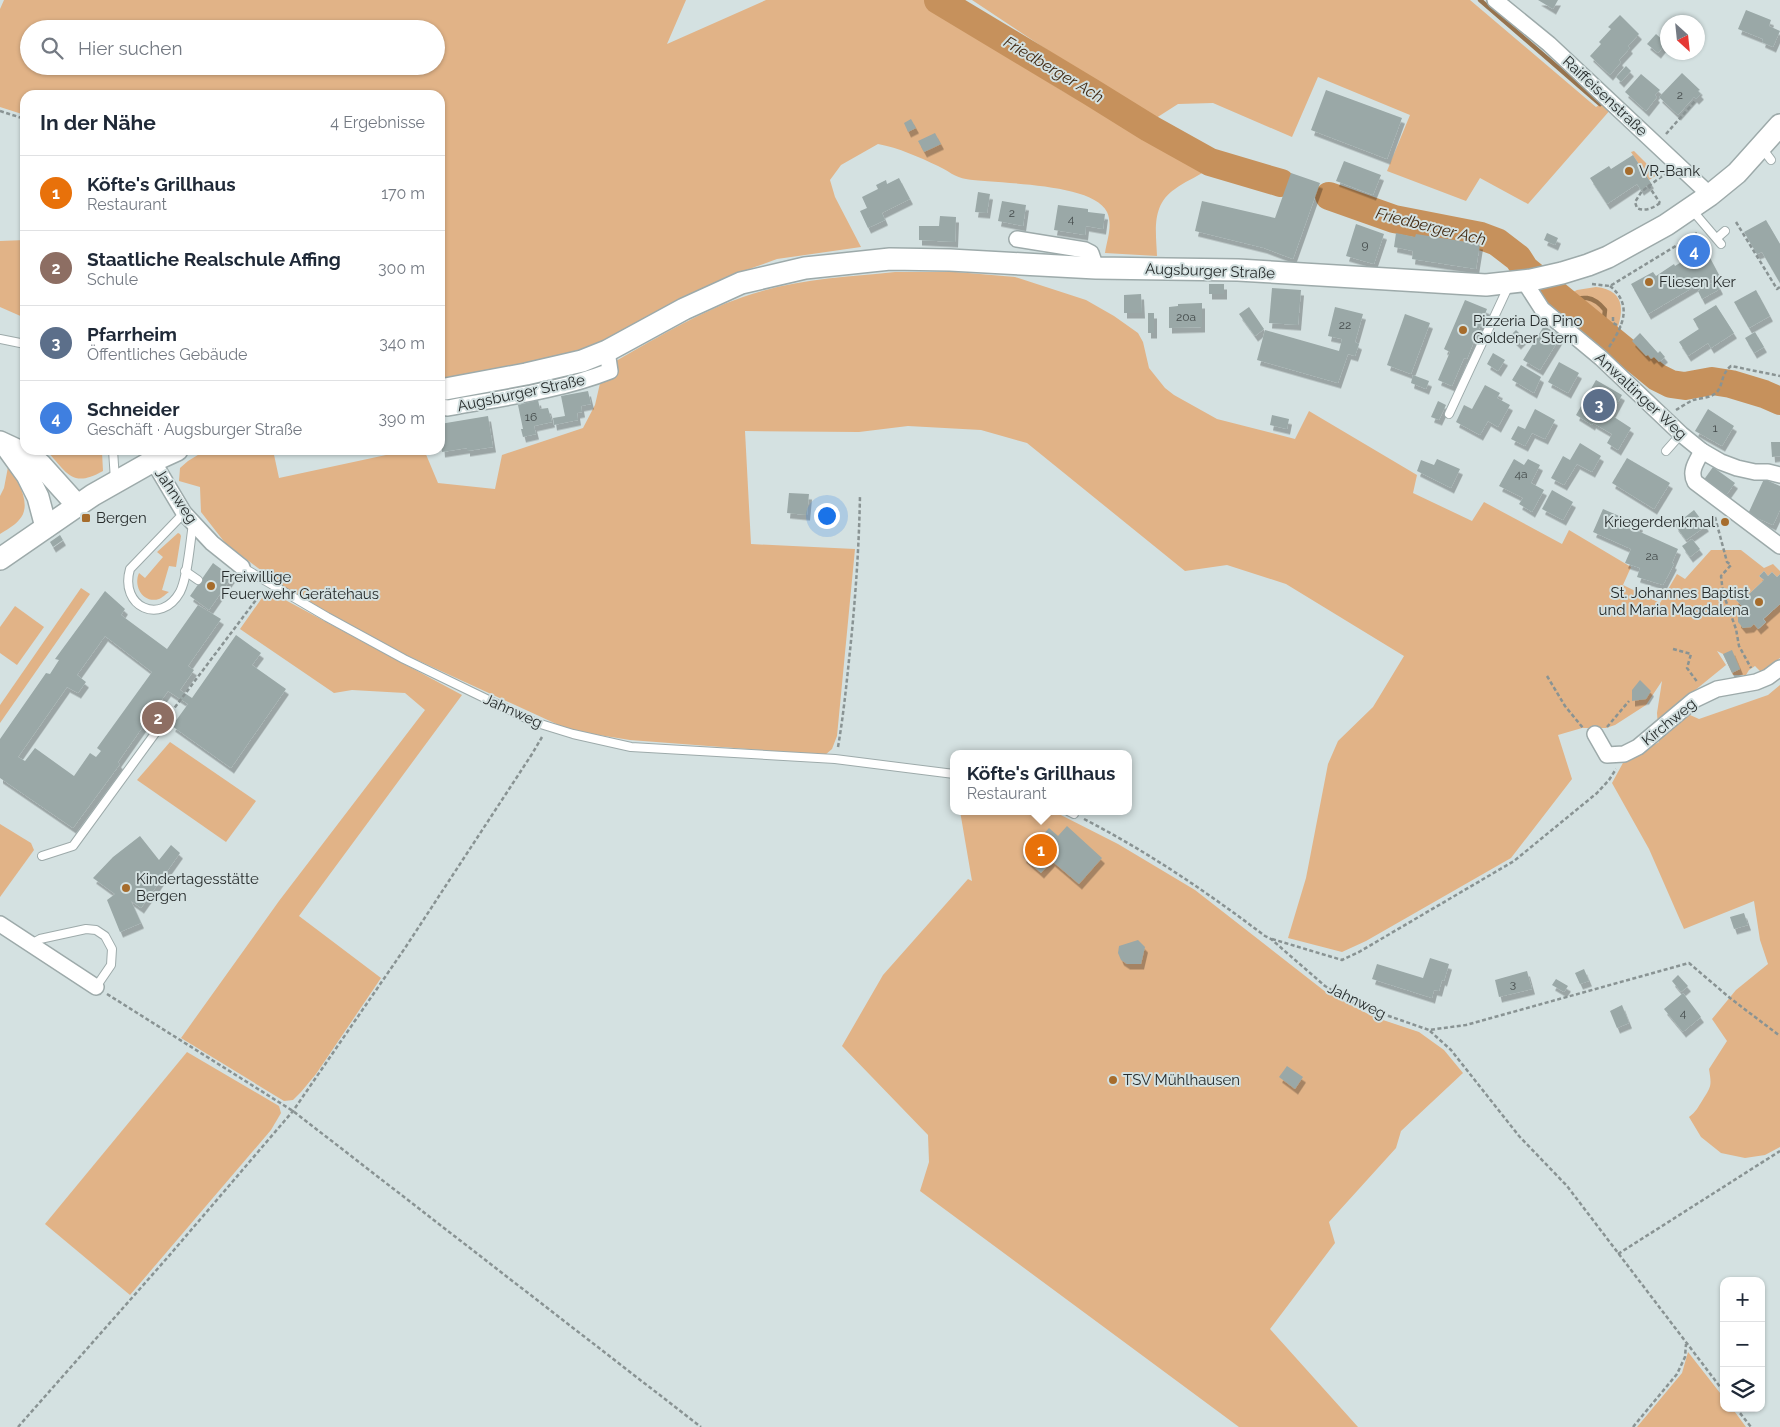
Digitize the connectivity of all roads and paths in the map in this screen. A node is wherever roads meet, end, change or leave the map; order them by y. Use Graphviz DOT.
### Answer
graph roads {
  1 [pos="1495,0"];
  2 [pos="1695,101"];
  3 [pos="0,111"];
  4 [pos="20,117"];
  5 [pos="1780,125"];
  6 [pos="1656,144"];
  7 [pos="1659,179"];
  8 [pos="1649,186"];
  9 [pos="1710,195"];
  10 [pos="1660,203"];
  11 [pos="1663,207"];
  12 [pos="1692,209"];
  13 [pos="1736,222"];
  14 [pos="1725,231"];
  15 [pos="1017,239"];
  16 [pos="1096,268"];
  17 [pos="1522,282"];
  18 [pos="1610,286"];
  19 [pos="1780,287"];
  20 [pos="1614,317"];
  21 [pos="1621,327"];
  22 [pos="0,339"];
  23 [pos="20,343"];
  24 [pos="1609,346"];
  25 [pos="608,351"];
  26 [pos="1780,376"];
  27 [pos="445,389"];
  28 [pos="445,408"];
  29 [pos="1449,414"];
  30 [pos="1665,419"];
  31 [pos="1681,434"];
  32 [pos="2,443"];
  33 [pos="20,451"];
  34 [pos="1666,451"];
  35 [pos="1702,451"];
  36 [pos="28,455"];
  37 [pos="113,455"];
  38 [pos="166,455"];
  39 [pos="153,461"];
  40 [pos="1780,475"];
  41 [pos="116,482"];
  42 [pos="860,495"];
  43 [pos="76,505"];
  44 [pos="189,518"];
  45 [pos="1716,520"];
  46 [pos="46,527"];
  47 [pos="1780,546"];
  48 [pos="0,559"];
  49 [pos="242,567"];
  50 [pos="185,571"];
  51 [pos="198,580"];
  52 [pos="269,582"];
  53 [pos="1673,649"];
  54 [pos="1780,668"];
  55 [pos="1547,676"];
  56 [pos="1756,682"];
  57 [pos="1705,685"];
  58 [pos="1629,701"];
  59 [pos="547,726"];
  60 [pos="156,732"];
  61 [pos="1595,734"];
  62 [pos="1624,754"];
  63 [pos="835,760"];
  64 [pos="950,774"];
  65 [pos="1077,815"];
  66 [pos="42,856"];
  67 [pos="0,924"];
  68 [pos="1271,939"];
  69 [pos="31,944"];
  70 [pos="96,987"];
  71 [pos="1429,1030"];
  72 [pos="1780,1036"];
  73 [pos="293,1111"];
  74 [pos="1780,1151"];
  75 [pos="1618,1254"];
  76 [pos="1686,1343"];
  77 [pos="1720,1387"];
  78 [pos="1739,1412"];
  79 [pos="18,1427"];
  80 [pos="701,1427"];
  81 [pos="1633,1427"];
  82 [pos="1751,1427"];
  1 -- 6 [label="street, Raiffeisenstraße"];
  2 -- 6 [label="path"];
  3 -- 4 [label="path"];
  5 -- 9 [label="main road, Augsburger Straße"];
  6 -- 9 [label="street, Raiffeisenstraße"];
  7 -- 8 [label="path"];
  8 -- 10 [label="path"];
  8 -- 10 [label="path"];
  9 -- 12 [label="main road, Augsburger Straße"];
  10 -- 11 [label="path"];
  12 -- 14 [label="lane"];
  12 -- 17 [label="main road, Augsburger Straße"];
  13 -- 19 [label="path"];
  15 -- 16 [label="street"];
  16 -- 17 [label="main road, Augsburger Straße"];
  16 -- 25 [label="main road, Augsburger Straße"];
  17 -- 29 [label="lane"];
  17 -- 30 [label="street, Anwaltinger Weg"];
  18 -- 21 [label="path"];
  20 -- 21 [label="path"];
  21 -- 24 [label="path"];
  22 -- 23 [label="lane"];
  25 -- 27 [label="main road, Augsburger Straße"];
  25 -- 28 [label="street, Augsburger Straße"];
  26 -- 30 [label="path"];
  30 -- 31 [label="street, Anwaltinger Weg"];
  31 -- 34 [label="lane"];
  31 -- 35 [label="street, Anwaltinger Weg"];
  32 -- 33 [label="main road"];
  32 -- 46 [label="main road"];
  35 -- 40 [label="street, Anwaltinger Weg"];
  35 -- 47 [label="street"];
  36 -- 43 [label="main road"];
  37 -- 41 [label="lane"];
  38 -- 39 [label="main road"];
  39 -- 41 [label="main road"];
  39 -- 44 [label="street, Jahnweg"];
  41 -- 43 [label="main road"];
  42 -- 63 [label="path"];
  43 -- 46 [label="main road"];
  44 -- 49 [label="street, Jahnweg"];
  44 -- 50 [label="lane"];
  44 -- 50 [label="lane"];
  45 -- 56 [label="path"];
  46 -- 48 [label="main road"];
  49 -- 52 [label="lane, Jahnweg"];
  50 -- 51 [label="lane"];
  52 -- 59 [label="lane, Jahnweg"];
  52 -- 60 [label="path"];
  53 -- 57 [label="path"];
  54 -- 56 [label="street, Kirchweg"];
  55 -- 61 [label="path"];
  56 -- 62 [label="street, Kirchweg"];
  58 -- 61 [label="path"];
  59 -- 63 [label="lane, Jahnweg"];
  59 -- 73 [label="path"];
  60 -- 66 [label="lane"];
  61 -- 62 [label="street"];
  62 -- 68 [label="path"];
  63 -- 64 [label="lane, Jahnweg"];
  65 -- 68 [label="path, Jahnweg"];
  67 -- 69 [label="street"];
  68 -- 71 [label="path, Jahnweg"];
  69 -- 70 [label="street"];
  69 -- 70 [label="lane"];
  70 -- 73 [label="path"];
  71 -- 72 [label="path, Jahnweg"];
  71 -- 75 [label="path"];
  73 -- 79 [label="path"];
  73 -- 80 [label="path"];
  74 -- 75 [label="path"];
  75 -- 76 [label="path"];
  76 -- 77 [label="path"];
  76 -- 81 [label="path"];
  78 -- 82 [label="path"];
}
